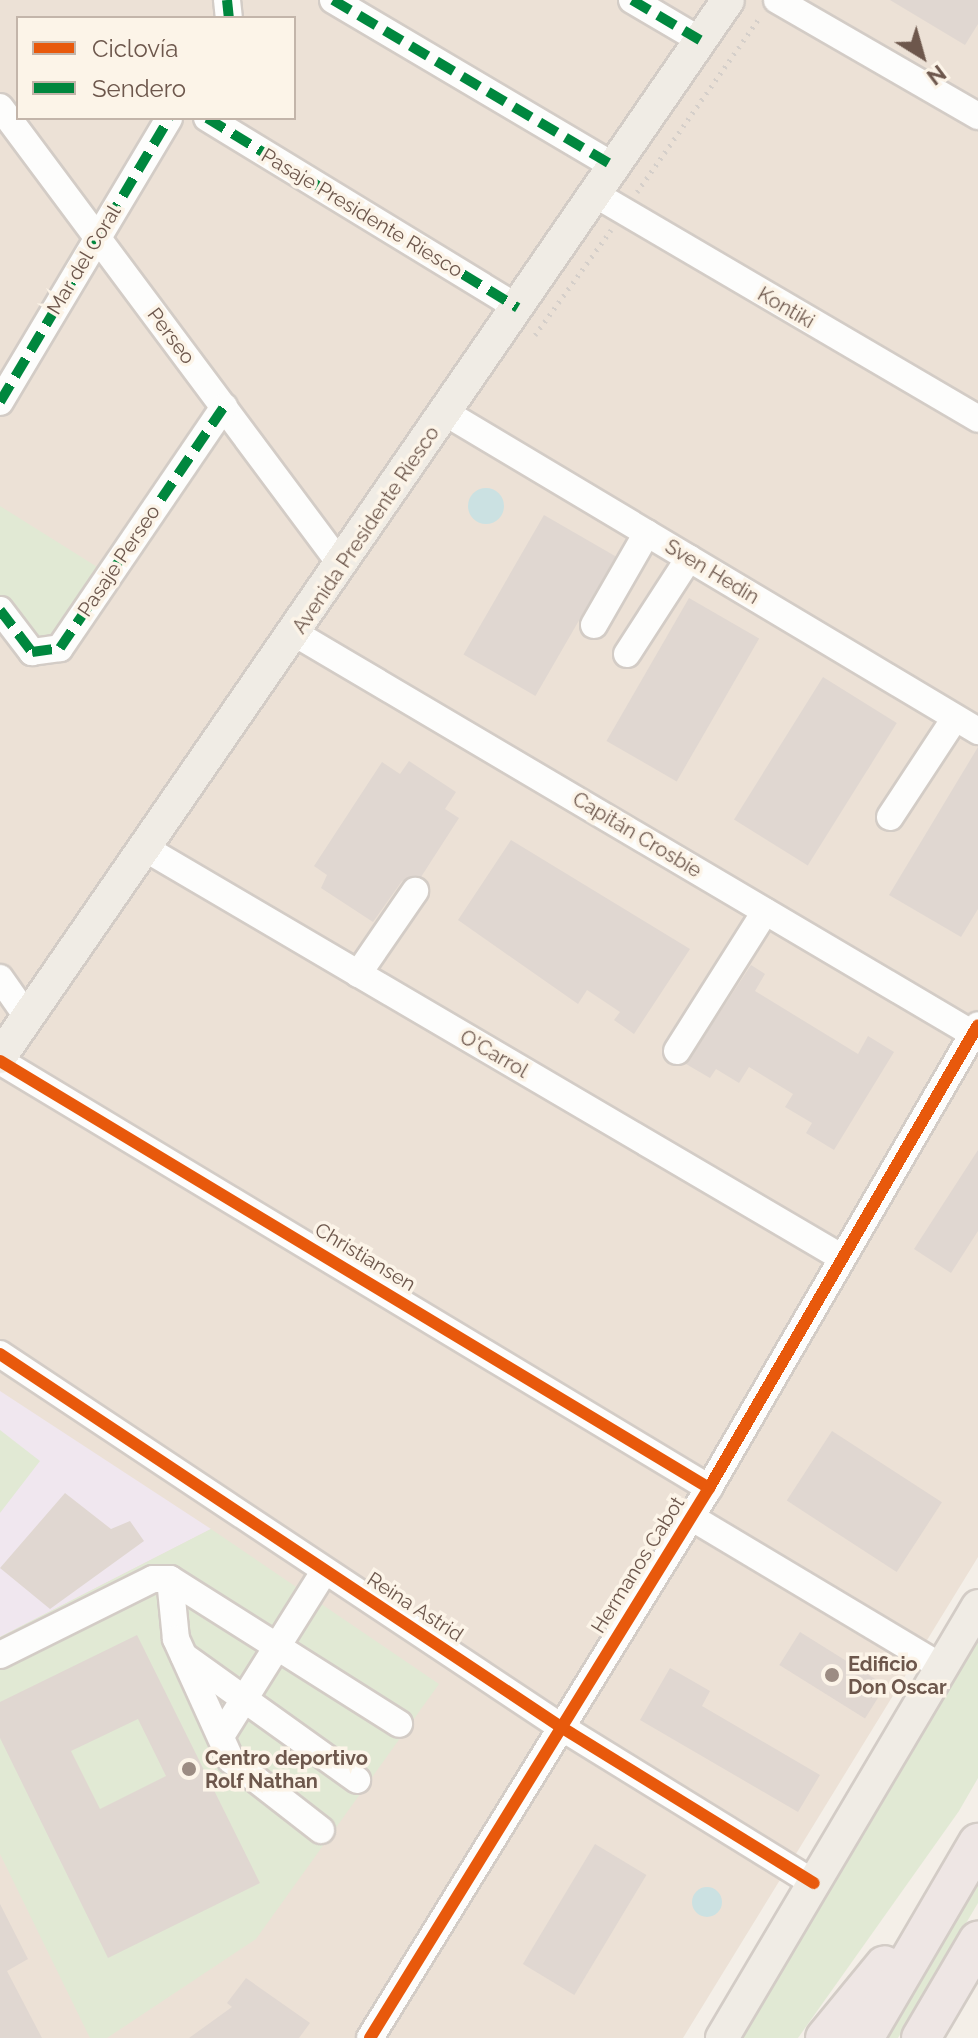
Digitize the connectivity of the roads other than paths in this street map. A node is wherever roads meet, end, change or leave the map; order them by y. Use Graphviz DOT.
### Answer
graph roads {
  1 [pos="333,0"];
  2 [pos="632,0"];
  3 [pos="728,0"];
  4 [pos="777,0"];
  5 [pos="700,40"];
  6 [pos="0,107"];
  7 [pos="978,116"];
  8 [pos="168,120"];
  9 [pos="210,120"];
  10 [pos="614,166"];
  11 [pos="595,194"];
  12 [pos="97,237"];
  13 [pos="518,308"];
  14 [pos="0,402"];
  15 [pos="224,407"];
  16 [pos="446,413"];
  17 [pos="978,419"];
  18 [pos="647,533"];
  19 [pos="689,558"];
  20 [pos="342,566"];
  21 [pos="0,610"];
  22 [pos="594,625"];
  23 [pos="296,634"];
  24 [pos="627,654"];
  25 [pos="967,724"];
  26 [pos="890,817"];
  27 [pos="148,850"];
  28 [pos="415,891"];
  29 [pos="765,912"];
  30 [pos="358,974"];
  31 [pos="0,978"];
  32 [pos="28,1018"];
  33 [pos="976,1032"];
  34 [pos="677,1051"];
  35 [pos="0,1059"];
  36 [pos="841,1257"];
  37 [pos="0,1354"];
  38 [pos="709,1488"];
  39 [pos="691,1517"];
  40 [pos="324,1572"];
  41 [pos="170,1579"];
  42 [pos="978,1606"];
  43 [pos="280,1643"];
  44 [pos="0,1655"];
  45 [pos="184,1655"];
  46 [pos="942,1667"];
  47 [pos="244,1699"];
  48 [pos="399,1724"];
  49 [pos="561,1727"];
  50 [pos="221,1736"];
  51 [pos="357,1780"];
  52 [pos="321,1830"];
  53 [pos="969,1858"];
  54 [pos="814,1883"];
  55 [pos="978,1941"];
  56 [pos="370,2038"];
  57 [pos="722,2038"];
  58 [pos="825,2038"];
  59 [pos="864,2038"];
  60 [pos="921,2038"];
  1 -- 10 [label="street"];
  2 -- 5 [label="street"];
  3 -- 5 [label="main road, Avenida Presidente Riesco"];
  4 -- 7 [label="street"];
  5 -- 10 [label="main road, Avenida Presidente Riesco"];
  6 -- 12 [label="street, Perseo"];
  8 -- 12 [label="street, Mar del Coral"];
  9 -- 13 [label="street, Pasaje Presidente Riesco"];
  10 -- 11 [label="main road, Avenida Presidente Riesco"];
  11 -- 13 [label="main road, Avenida Presidente Riesco"];
  11 -- 17 [label="street, Kontiki"];
  12 -- 14 [label="street, Mar del Coral"];
  12 -- 15 [label="street, Perseo"];
  13 -- 16 [label="main road, Avenida Presidente Riesco"];
  15 -- 20 [label="street, Perseo"];
  15 -- 21 [label="street, Pasaje Perseo"];
  16 -- 18 [label="street, Sven Hedin"];
  16 -- 20 [label="main road, Avenida Presidente Riesco"];
  18 -- 19 [label="street, Sven Hedin"];
  18 -- 22 [label="street"];
  19 -- 24 [label="street"];
  19 -- 25 [label="street, Sven Hedin"];
  20 -- 23 [label="main road, Avenida Presidente Riesco"];
  23 -- 27 [label="main road, Avenida Presidente Riesco"];
  23 -- 29 [label="street, Capitán Crosbie"];
  25 -- 26 [label="street"];
  27 -- 30 [label="street, O'Carrol"];
  27 -- 32 [label="main road, Avenida Presidente Riesco"];
  28 -- 30 [label="street"];
  29 -- 33 [label="street, Capitán Crosbie"];
  29 -- 34 [label="street"];
  30 -- 36 [label="street, O'Carrol"];
  31 -- 32 [label="street"];
  32 -- 35 [label="main road, Avenida Presidente Riesco"];
  33 -- 36 [label="street, Hermanos Cabot"];
  35 -- 38 [label="street, Christiansen"];
  36 -- 38 [label="street, Hermanos Cabot"];
  37 -- 40 [label="street, Reina Astrid"];
  38 -- 39 [label="street, Hermanos Cabot"];
  39 -- 46 [label="street"];
  39 -- 49 [label="street, Hermanos Cabot"];
  40 -- 43 [label="street"];
  40 -- 49 [label="street, Reina Astrid"];
  41 -- 43 [label="street"];
  41 -- 44 [label="street"];
  41 -- 45 [label="street"];
  42 -- 46 [label="main road"];
  43 -- 47 [label="street"];
  43 -- 48 [label="street"];
  45 -- 47 [label="street"];
  45 -- 50 [label="street"];
  46 -- 54 [label="main road"];
  47 -- 50 [label="street"];
  47 -- 51 [label="street"];
  49 -- 54 [label="street, Reina Astrid"];
  49 -- 56 [label="street, Hermanos Cabot"];
  50 -- 52 [label="street"];
  53 -- 58 [label="highway"];
  53 -- 59 [label="highway"];
  54 -- 57 [label="main road"];
  55 -- 60 [label="highway"];
}
